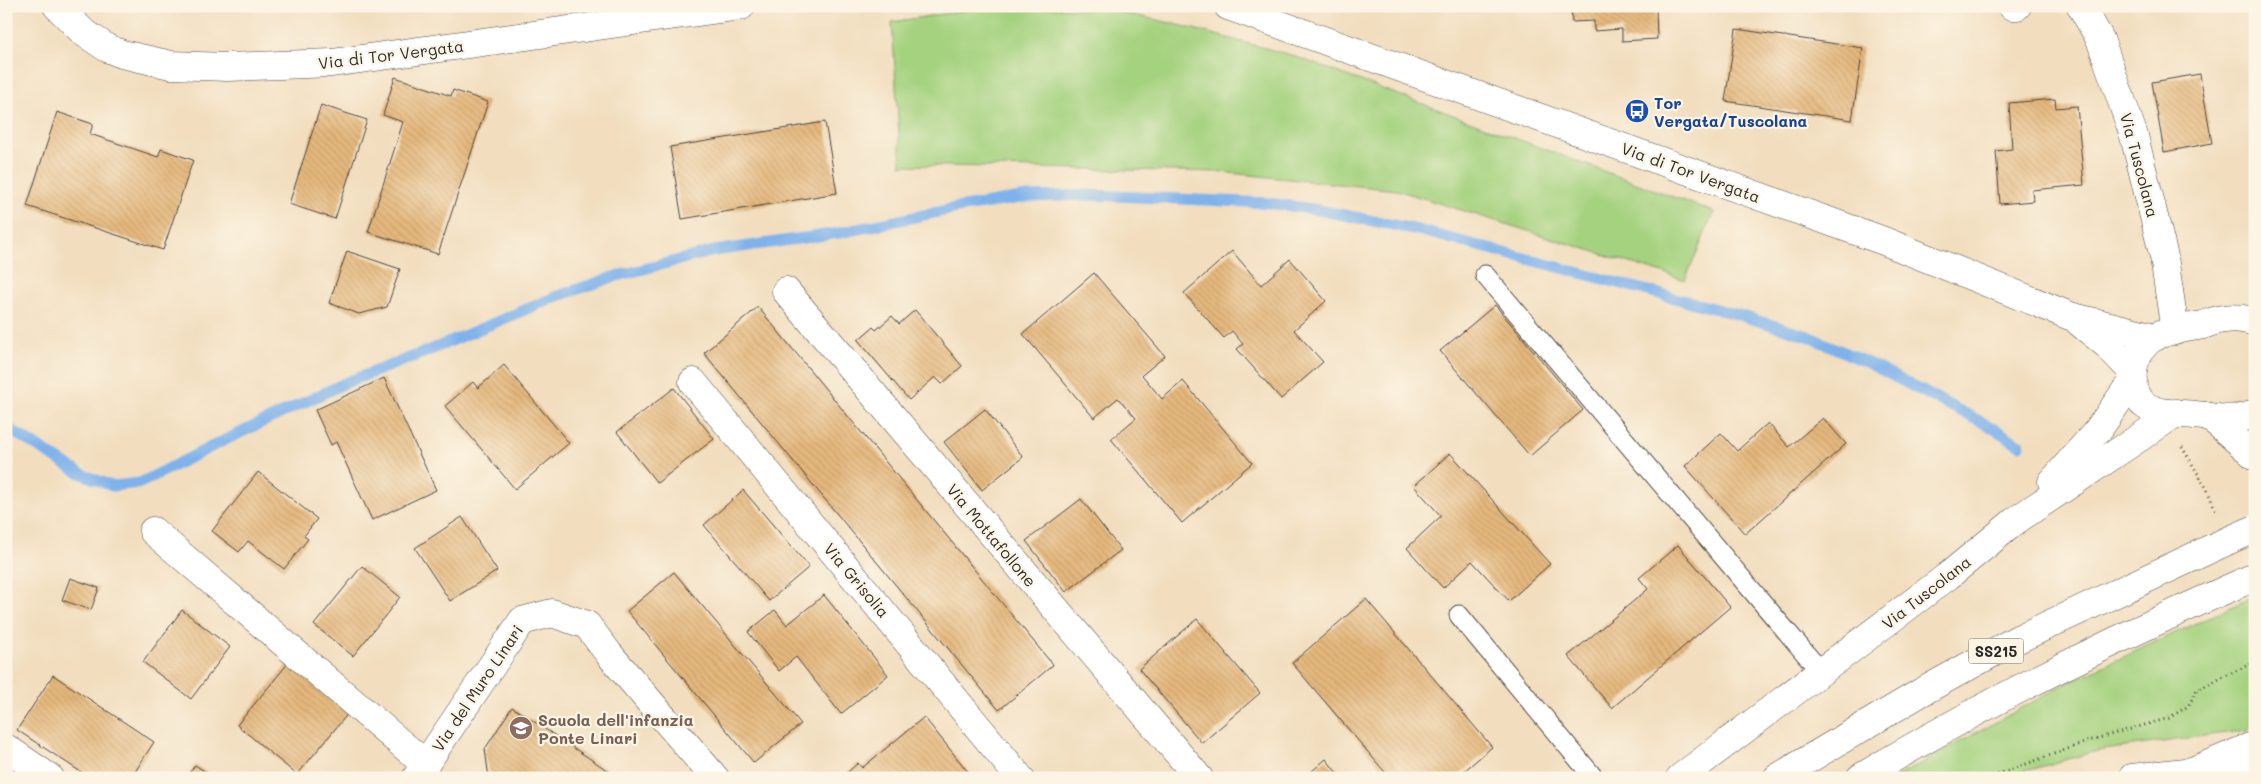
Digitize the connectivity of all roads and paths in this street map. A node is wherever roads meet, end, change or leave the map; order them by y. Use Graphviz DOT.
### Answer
graph roads {
  1 [pos="57,6"];
  2 [pos="741,6"];
  3 [pos="1228,6"];
  4 [pos="2012,6"];
  5 [pos="2017,6"];
  6 [pos="2081,6"];
  7 [pos="1485,275"];
  8 [pos="786,292"];
  9 [pos="2070,316"];
  10 [pos="2251,317"];
  11 [pos="2165,334"];
  12 [pos="2133,376"];
  13 [pos="693,382"];
  14 [pos="2176,413"];
  15 [pos="2255,413"];
  16 [pos="2206,416"];
  17 [pos="2255,456"];
  18 [pos="2015,521"];
  19 [pos="2255,529"];
  20 [pos="153,531"];
  21 [pos="2249,579"];
  22 [pos="1459,615"];
  23 [pos="2255,658"];
  24 [pos="1821,672"];
  25 [pos="2255,745"];
  26 [pos="6,748"];
  27 [pos="420,771"];
  28 [pos="2194,771"];
  29 [pos="2255,775"];
  30 [pos="50,778"];
  31 [pos="716,778"];
  32 [pos="1020,778"];
  33 [pos="1199,778"];
  34 [pos="1594,778"];
  35 [pos="1680,778"];
  36 [pos="1778,778"];
  37 [pos="1860,778"];
  38 [pos="1988,778"];
  39 [pos="2132,778"];
  1 -- 2 [label="main road, Via di Tor Vergata"];
  3 -- 9 [label="main road, Via di Tor Vergata"];
  4 -- 5 [label="main road"];
  6 -- 11 [label="main road, Via Tuscolana"];
  7 -- 24 [label="lane"];
  8 -- 33 [label="main road, Via Mottafollone"];
  9 -- 11 [label="main road, Via di Tor Vergata"];
  9 -- 12 [label="main road"];
  10 -- 11 [label="main road"];
  11 -- 12 [label="main road"];
  12 -- 14 [label="main road"];
  12 -- 18 [label="main road"];
  13 -- 32 [label="main road, Via Grisolia"];
  14 -- 16 [label="main road"];
  14 -- 18 [label="main road, Via Tuscolana"];
  15 -- 16 [label="main road"];
  16 -- 17 [label="main road"];
  18 -- 24 [label="main road, Via Tuscolana"];
  19 -- 36 [label="main road, SS215, bridge"];
  20 -- 27 [label="main road"];
  21 -- 37 [label="main road, SS215"];
  22 -- 34 [label="lane"];
  23 -- 38 [label="path"];
  24 -- 35 [label="main road, Via Tuscolana"];
  25 -- 28 [label="main road"];
  26 -- 30 [label="main road"];
  27 -- 31 [label="main road, Via del Muro Linari"];
  28 -- 29 [label="main road"];
  28 -- 39 [label="main road"];
}
